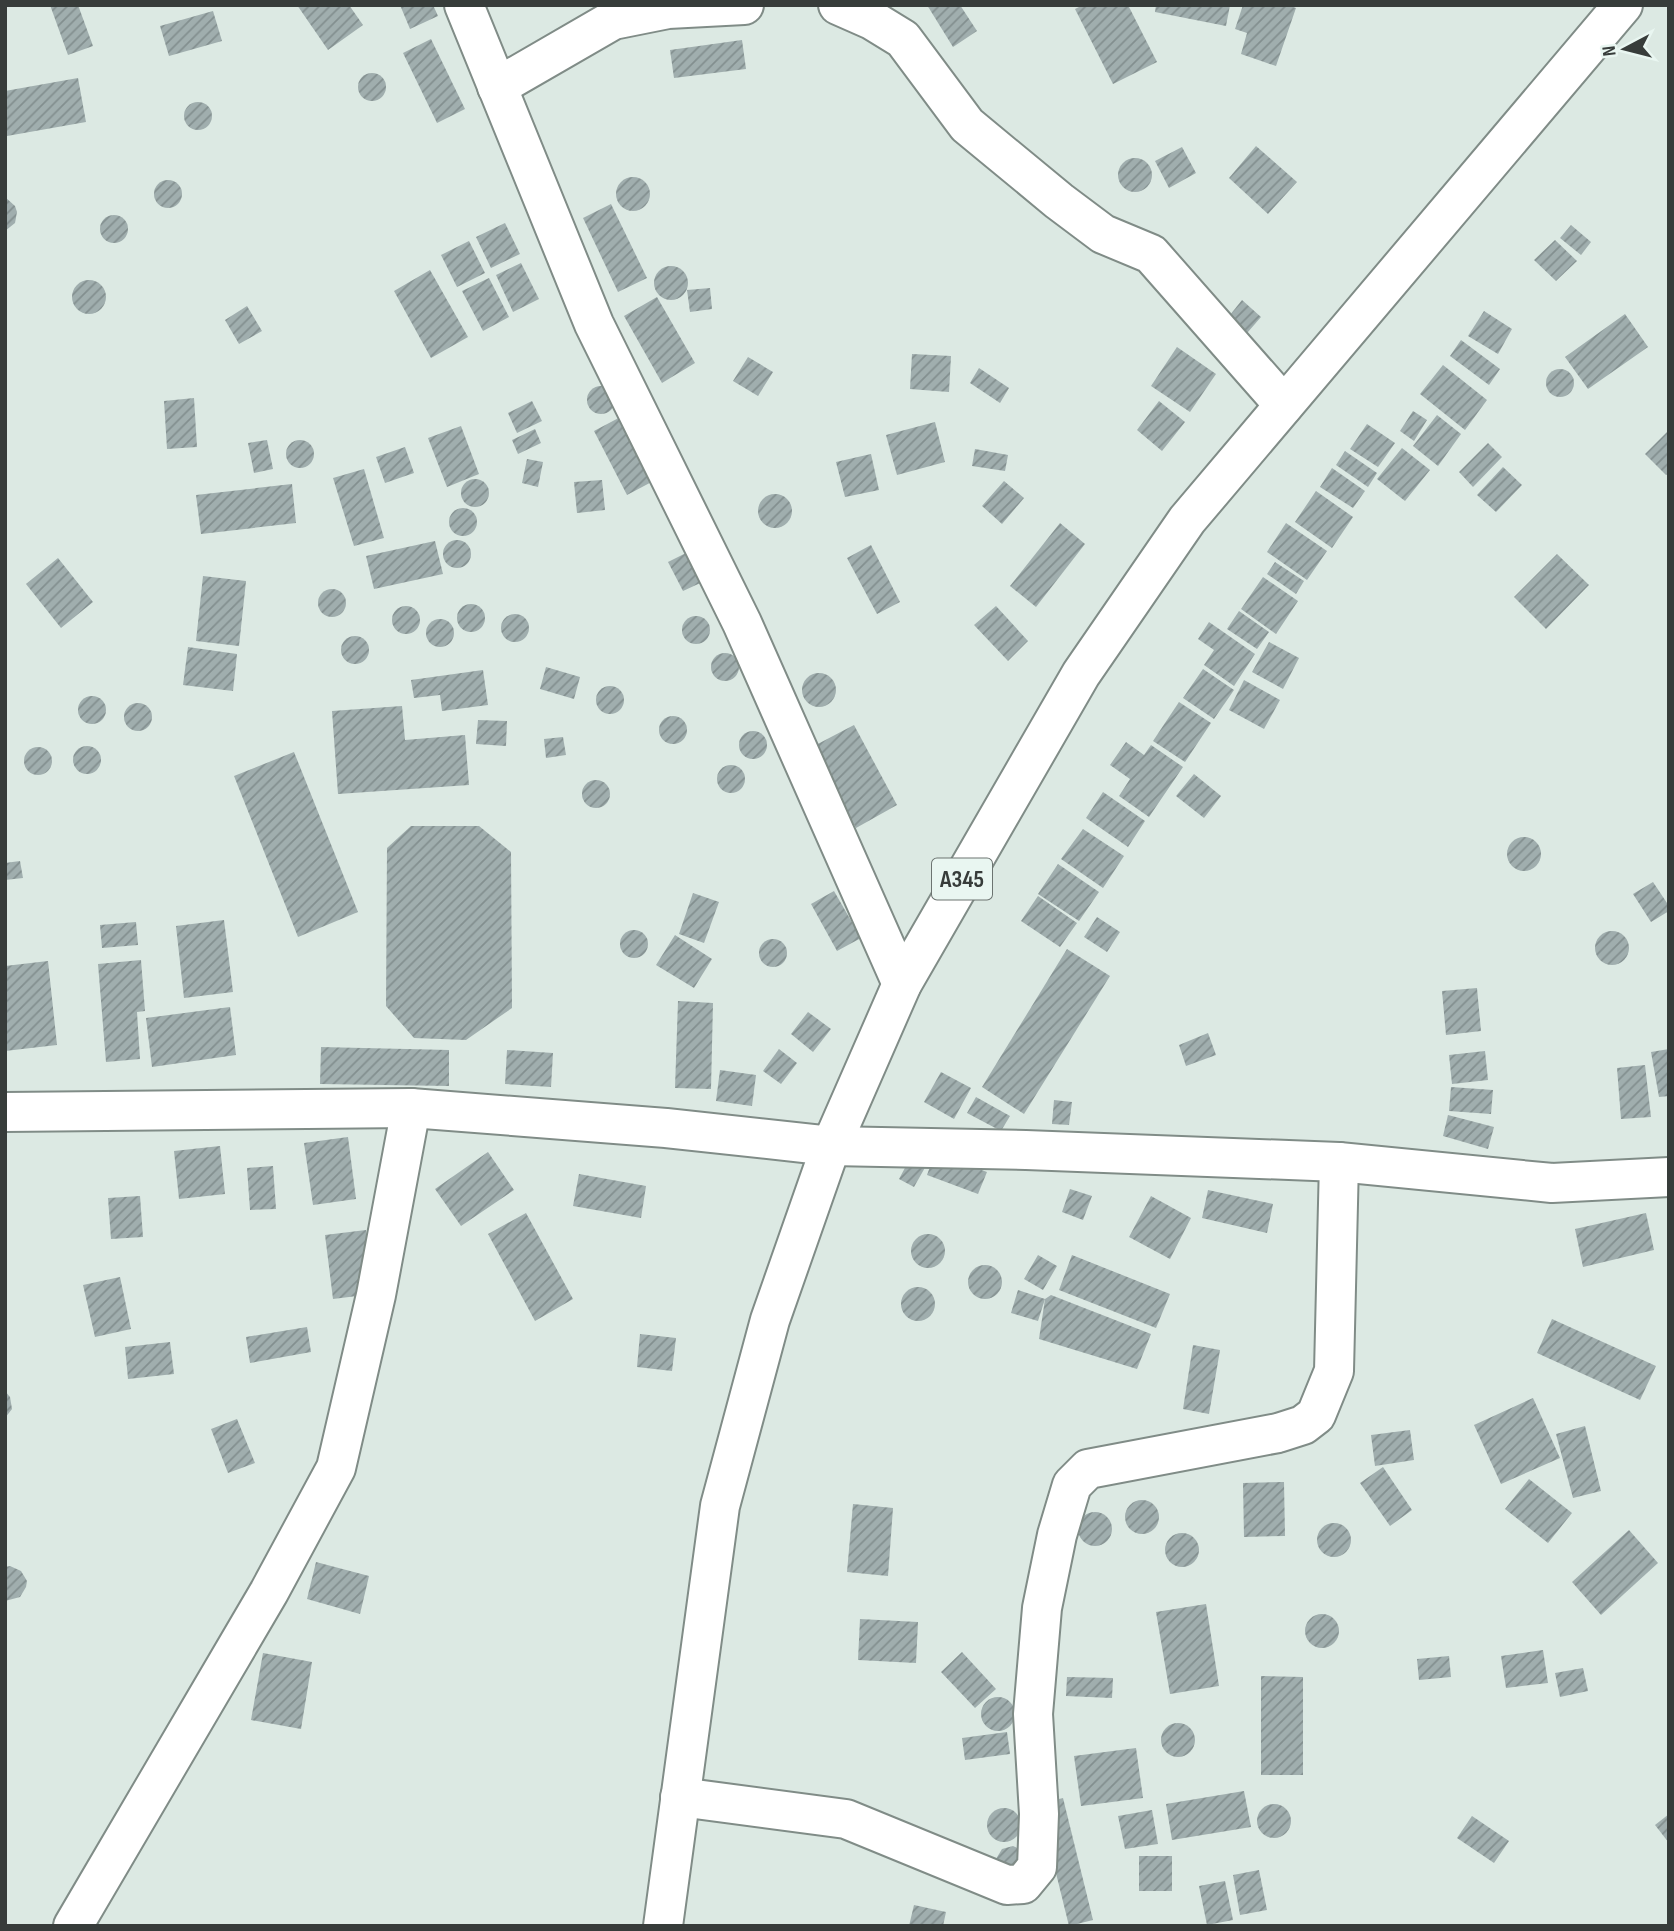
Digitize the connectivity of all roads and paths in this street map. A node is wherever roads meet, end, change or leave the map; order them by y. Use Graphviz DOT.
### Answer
graph roads {
  1 [pos="464,5"];
  2 [pos="744,5"];
  3 [pos="838,5"];
  4 [pos="1623,5"];
  5 [pos="497,87"];
  6 [pos="1284,405"];
  7 [pos="902,984"];
  8 [pos="411,1108"];
  9 [pos="5,1112"];
  10 [pos="831,1146"];
  11 [pos="1339,1162"];
  12 [pos="1669,1177"];
  13 [pos="680,1797"];
  14 [pos="73,1926"];
  15 [pos="663,1926"];
  1 -- 5 [label="main road"];
  2 -- 5 [label="main road"];
  3 -- 6 [label="main road"];
  4 -- 6 [label="main road, A345"];
  5 -- 7 [label="main road"];
  6 -- 7 [label="main road, A345"];
  7 -- 10 [label="main road, A345"];
  8 -- 9 [label="main road"];
  8 -- 10 [label="main road"];
  8 -- 14 [label="main road"];
  10 -- 11 [label="main road"];
  10 -- 13 [label="main road, A345"];
  11 -- 12 [label="main road"];
  11 -- 13 [label="main road"];
  13 -- 15 [label="main road, A345"];
}
